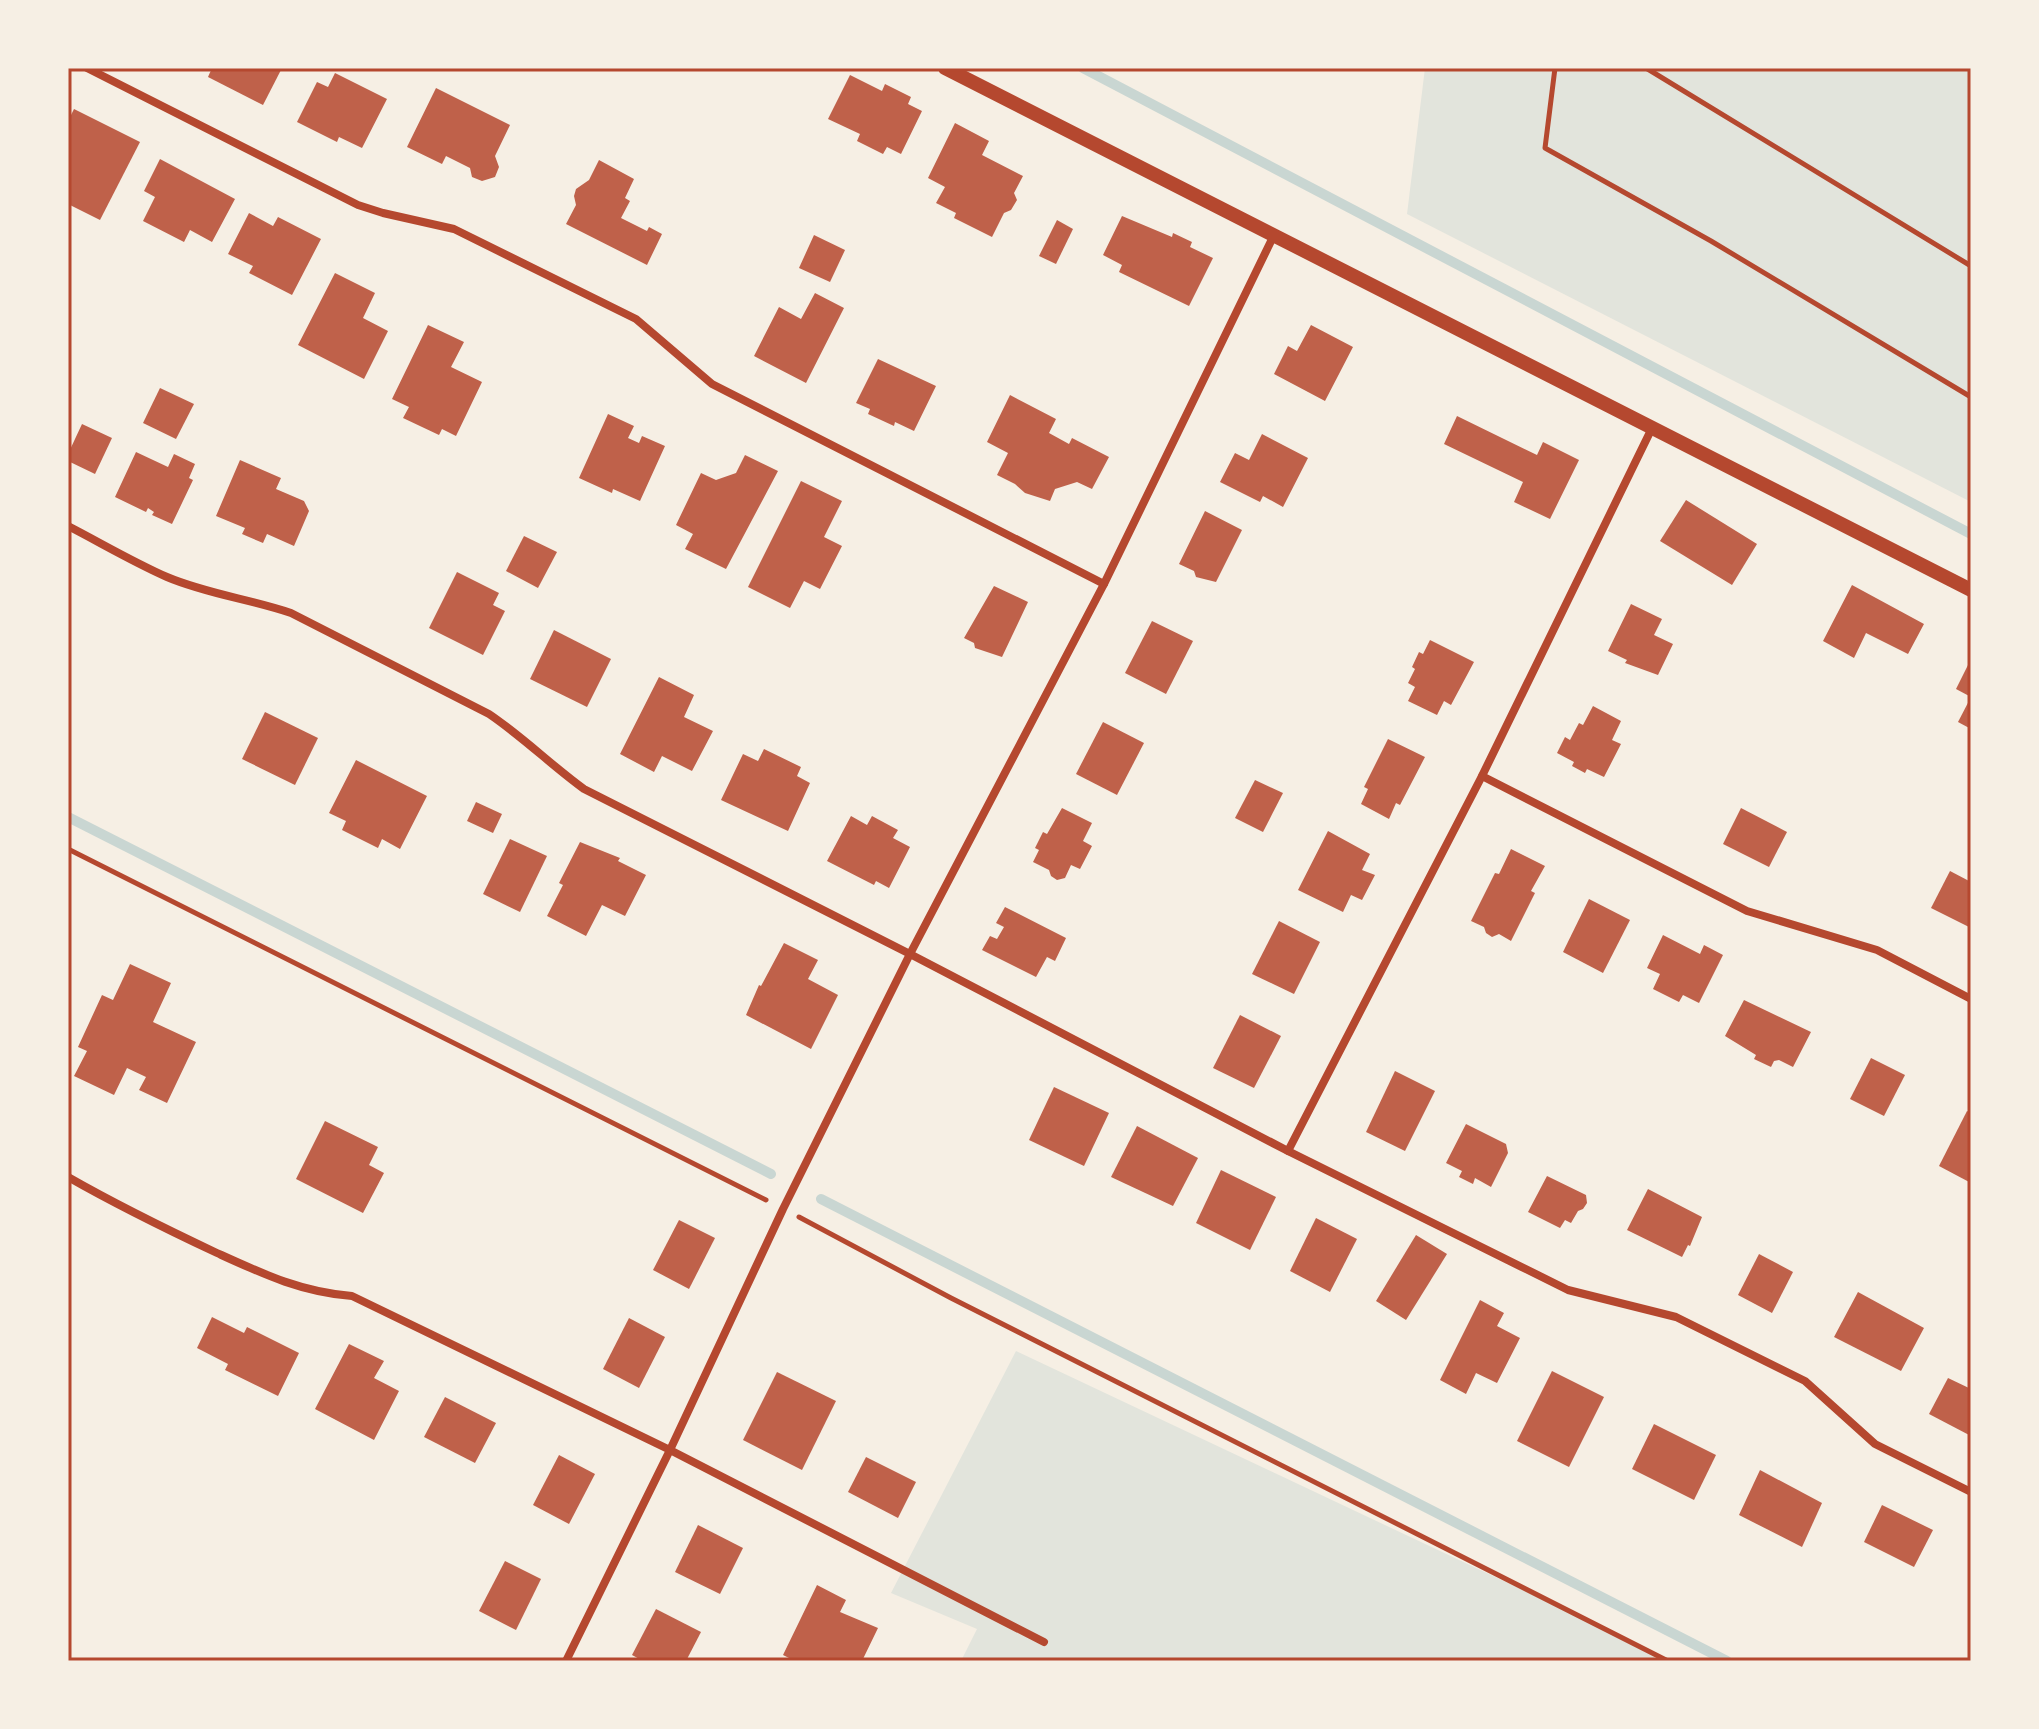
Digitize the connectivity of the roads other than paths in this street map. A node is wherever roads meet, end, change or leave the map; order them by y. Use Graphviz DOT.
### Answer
graph roads {
  1 [pos="87,68"];
  2 [pos="945,68"];
  3 [pos="1274,235"];
  4 [pos="1652,428"];
  5 [pos="68,526"];
  6 [pos="1104,584"];
  7 [pos="1971,590"];
  8 [pos="1482,776"];
  9 [pos="910,954"];
  10 [pos="1971,999"];
  11 [pos="1288,1151"];
  12 [pos="68,1177"];
  13 [pos="670,1450"];
  14 [pos="1971,1492"];
  15 [pos="1044,1642"];
  16 [pos="566,1661"];
  1 -- 6 [label="street"];
  2 -- 3 [label="street"];
  3 -- 4 [label="street"];
  3 -- 6 [label="street"];
  4 -- 7 [label="street"];
  4 -- 8 [label="street"];
  5 -- 9 [label="street"];
  6 -- 9 [label="street"];
  8 -- 10 [label="street"];
  8 -- 11 [label="street"];
  9 -- 11 [label="street"];
  9 -- 13 [label="street"];
  11 -- 14 [label="street"];
  12 -- 13 [label="street"];
  13 -- 15 [label="street"];
  13 -- 16 [label="street"];
}
